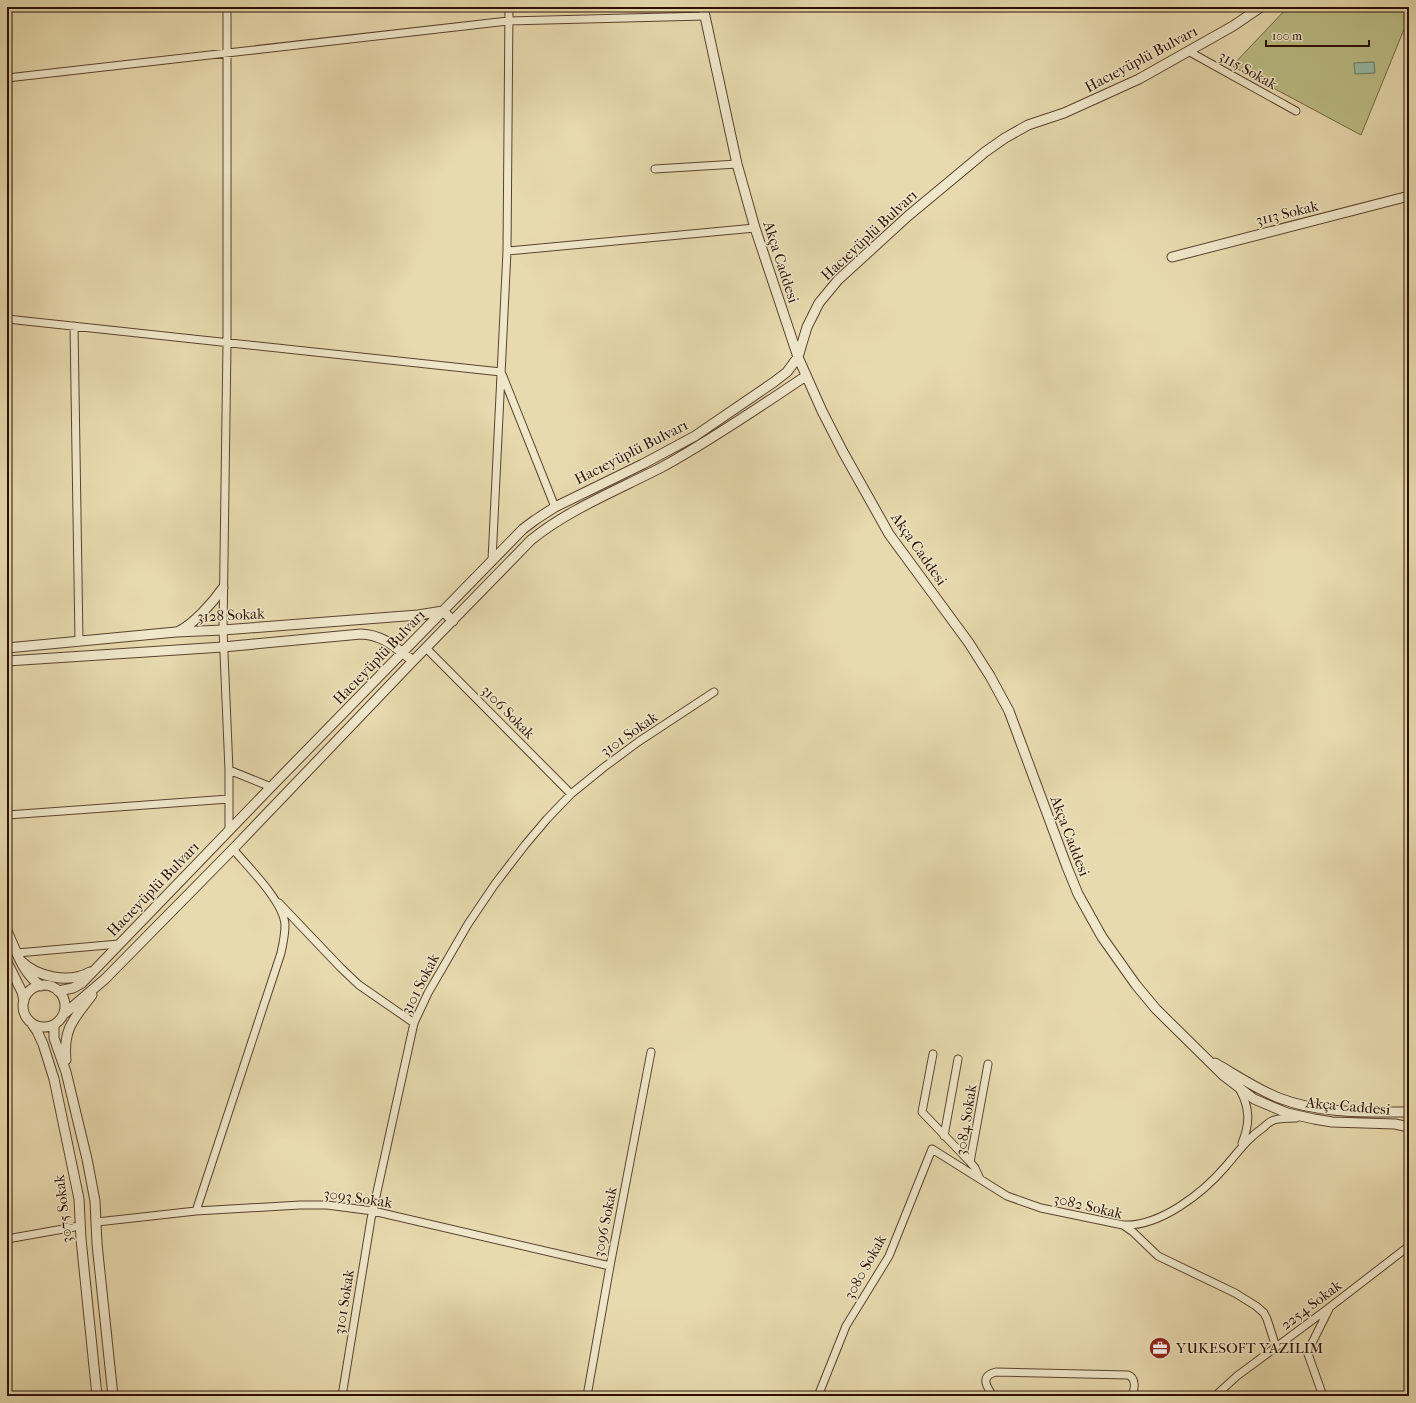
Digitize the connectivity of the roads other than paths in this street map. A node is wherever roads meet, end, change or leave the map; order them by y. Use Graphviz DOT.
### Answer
graph roads {
  1 [pos="226,7"];
  2 [pos="509,7"];
  3 [pos="703,7"];
  4 [pos="1261,7"];
  5 [pos="705,16"];
  6 [pos="508,21"];
  7 [pos="1188,51"];
  8 [pos="226,52"];
  9 [pos="7,78"];
  10 [pos="1296,111"];
  11 [pos="737,164"];
  12 [pos="655,169"];
  13 [pos="1409,196"];
  14 [pos="755,228"];
  15 [pos="507,251"];
  16 [pos="1172,257"];
  17 [pos="7,319"];
  18 [pos="74,326"];
  19 [pos="227,343"];
  20 [pos="798,357"];
  21 [pos="501,372"];
  22 [pos="806,376"];
  23 [pos="695,436"];
  24 [pos="700,446"];
  25 [pos="555,507"];
  26 [pos="492,560"];
  27 [pos="223,588"];
  28 [pos="443,611"];
  29 [pos="453,621"];
  30 [pos="223,630"];
  31 [pos="176,632"];
  32 [pos="79,641"];
  33 [pos="223,647"];
  34 [pos="7,648"];
  35 [pos="426,648"];
  36 [pos="402,652"];
  37 [pos="80,656"];
  38 [pos="7,661"];
  39 [pos="413,661"];
  40 [pos="714,692"];
  41 [pos="229,770"];
  42 [pos="271,787"];
  43 [pos="571,794"];
  44 [pos="229,799"];
  45 [pos="7,816"];
  46 [pos="229,830"];
  47 [pos="233,849"];
  48 [pos="276,900"];
  49 [pos="7,930"];
  50 [pos="119,944"];
  51 [pos="19,957"];
  52 [pos="7,962"];
  53 [pos="97,966"];
  54 [pos="105,980"];
  55 [pos="40,986"];
  56 [pos="58,990"];
  57 [pos="24,1001"];
  58 [pos="64,1014"];
  59 [pos="414,1023"];
  60 [pos="32,1024"];
  61 [pos="54,1025"];
  62 [pos="651,1052"];
  63 [pos="933,1054"];
  64 [pos="1207,1058"];
  65 [pos="958,1059"];
  66 [pos="988,1064"];
  67 [pos="66,1072"];
  68 [pos="1239,1089"];
  69 [pos="1409,1112"];
  70 [pos="1302,1117"];
  71 [pos="1409,1127"];
  72 [pos="944,1136"];
  73 [pos="932,1149"];
  74 [pos="1238,1152"];
  75 [pos="970,1162"];
  76 [pos="980,1179"];
  77 [pos="196,1211"];
  78 [pos="373,1211"];
  79 [pos="97,1222"];
  80 [pos="80,1226"];
  81 [pos="1123,1226"];
  82 [pos="7,1239"];
  83 [pos="1407,1248"];
  84 [pos="610,1266"];
  85 [pos="1330,1307"];
  86 [pos="1276,1347"];
  87 [pos="97,1396"];
  88 [pos="113,1396"];
  89 [pos="342,1396"];
  90 [pos="587,1396"];
  91 [pos="818,1396"];
  92 [pos="993,1396"];
  93 [pos="1132,1396"];
  94 [pos="1216,1396"];
  95 [pos="1323,1396"];
  1 -- 8 [label="street"];
  2 -- 6 [label="street"];
  3 -- 5 [label="street, Akça Caddesi"];
  4 -- 7 [label="street, Hacıeyüplü Bulvarı"];
  5 -- 6 [label="street"];
  5 -- 11 [label="street, Akça Caddesi"];
  6 -- 8 [label="street"];
  6 -- 15 [label="street"];
  7 -- 10 [label="street, 3115 Sokak"];
  7 -- 20 [label="street, Hacıeyüplü Bulvarı"];
  8 -- 9 [label="street"];
  8 -- 19 [label="street"];
  11 -- 12 [label="street"];
  11 -- 14 [label="street, Akça Caddesi"];
  13 -- 16 [label="street, 3113 Sokak"];
  14 -- 15 [label="street"];
  14 -- 20 [label="street, Akça Caddesi"];
  15 -- 21 [label="street"];
  17 -- 18 [label="street"];
  18 -- 19 [label="street"];
  18 -- 32 [label="street"];
  19 -- 21 [label="street"];
  19 -- 27 [label="street"];
  20 -- 22 [label="street, Akça Caddesi"];
  20 -- 23 [label="street, Hacıeyüplü Bulvarı"];
  21 -- 25 [label="street"];
  21 -- 26 [label="street"];
  22 -- 24 [label="street, Hacıeyüplü Bulvarı"];
  22 -- 64 [label="street, Akça Caddesi"];
  23 -- 24 [label="street"];
  23 -- 25 [label="street, Hacıeyüplü Bulvarı"];
  24 -- 29 [label="street, Hacıeyüplü Bulvarı"];
  25 -- 26 [label="street, Hacıeyüplü Bulvarı"];
  26 -- 28 [label="street, Hacıeyüplü Bulvarı"];
  27 -- 30 [label="street"];
  27 -- 31 [label="street"];
  28 -- 29 [label="street"];
  28 -- 30 [label="street, 3128 Sokak"];
  28 -- 36 [label="street, Hacıeyüplü Bulvarı"];
  29 -- 35 [label="street, Hacıeyüplü Bulvarı"];
  30 -- 31 [label="street, 3128 Sokak"];
  30 -- 33 [label="street"];
  31 -- 32 [label="street, 3128 Sokak"];
  32 -- 34 [label="street, 3128 Sokak"];
  32 -- 37 [label="street"];
  33 -- 36 [label="street, 3128 Sokak"];
  33 -- 37 [label="street, 3128 Sokak"];
  33 -- 41 [label="street"];
  35 -- 39 [label="street, Hacıeyüplü Bulvarı"];
  35 -- 43 [label="street, 3106 Sokak"];
  36 -- 39 [label="street, 3128 Sokak"];
  36 -- 42 [label="street, Hacıeyüplü Bulvarı"];
  37 -- 38 [label="street, 3128 Sokak"];
  39 -- 47 [label="street, Hacıeyüplü Bulvarı"];
  40 -- 43 [label="street, 3101 Sokak"];
  41 -- 42 [label="street"];
  41 -- 44 [label="street"];
  42 -- 46 [label="street, Hacıeyüplü Bulvarı"];
  43 -- 59 [label="street, 3101 Sokak"];
  44 -- 45 [label="street"];
  44 -- 46 [label="street"];
  46 -- 47 [label="street"];
  46 -- 50 [label="street, Hacıeyüplü Bulvarı"];
  47 -- 48 [label="street"];
  47 -- 54 [label="street, Hacıeyüplü Bulvarı"];
  48 -- 59 [label="street"];
  48 -- 77 [label="street"];
  49 -- 51 [label="street"];
  50 -- 51 [label="street"];
  50 -- 53 [label="street, Hacıeyüplü Bulvarı"];
  51 -- 53 [label="street"];
  51 -- 55 [label="street"];
  52 -- 57 [label="street"];
  53 -- 56 [label="street, Hacıeyüplü Bulvarı"];
  54 -- 58 [label="street, Hacıeyüplü Bulvarı"];
  54 -- 67 [label="street"];
  55 -- 56 [label="street"];
  55 -- 57 [label="street"];
  56 -- 58 [label="street"];
  57 -- 60 [label="street"];
  58 -- 61 [label="street"];
  59 -- 78 [label="street, 3101 Sokak"];
  60 -- 61 [label="street"];
  60 -- 80 [label="street, 3075 Sokak"];
  61 -- 67 [label="street, 3075 Sokak"];
  62 -- 84 [label="street, 3096 Sokak"];
  63 -- 72 [label="street"];
  64 -- 68 [label="street, Akça Caddesi"];
  64 -- 69 [label="street, Akça Caddesi"];
  65 -- 72 [label="street"];
  66 -- 75 [label="street, 3084 Sokak"];
  67 -- 79 [label="street, 3075 Sokak"];
  68 -- 70 [label="street, Akça Caddesi"];
  68 -- 74 [label="street"];
  70 -- 71 [label="street, Akça Caddesi"];
  70 -- 74 [label="street"];
  72 -- 75 [label="street"];
  73 -- 76 [label="street, 3082 Sokak"];
  73 -- 91 [label="street, 3080 Sokak"];
  74 -- 81 [label="street"];
  75 -- 76 [label="street, 3084 Sokak"];
  76 -- 81 [label="street, 3082 Sokak"];
  77 -- 78 [label="street, 3093 Sokak"];
  77 -- 79 [label="street, 3093 Sokak"];
  78 -- 84 [label="street, 3093 Sokak"];
  78 -- 89 [label="street, 3101 Sokak"];
  79 -- 88 [label="street, 3075 Sokak"];
  80 -- 82 [label="street"];
  80 -- 87 [label="street, 3075 Sokak"];
  81 -- 86 [label="street, 3082 Sokak"];
  83 -- 85 [label="street, 2254 Sokak"];
  84 -- 90 [label="street, 3096 Sokak"];
  85 -- 86 [label="street, 2254 Sokak"];
  85 -- 95 [label="street"];
  86 -- 94 [label="street, 2254 Sokak"];
  92 -- 93 [label="street"];
}
